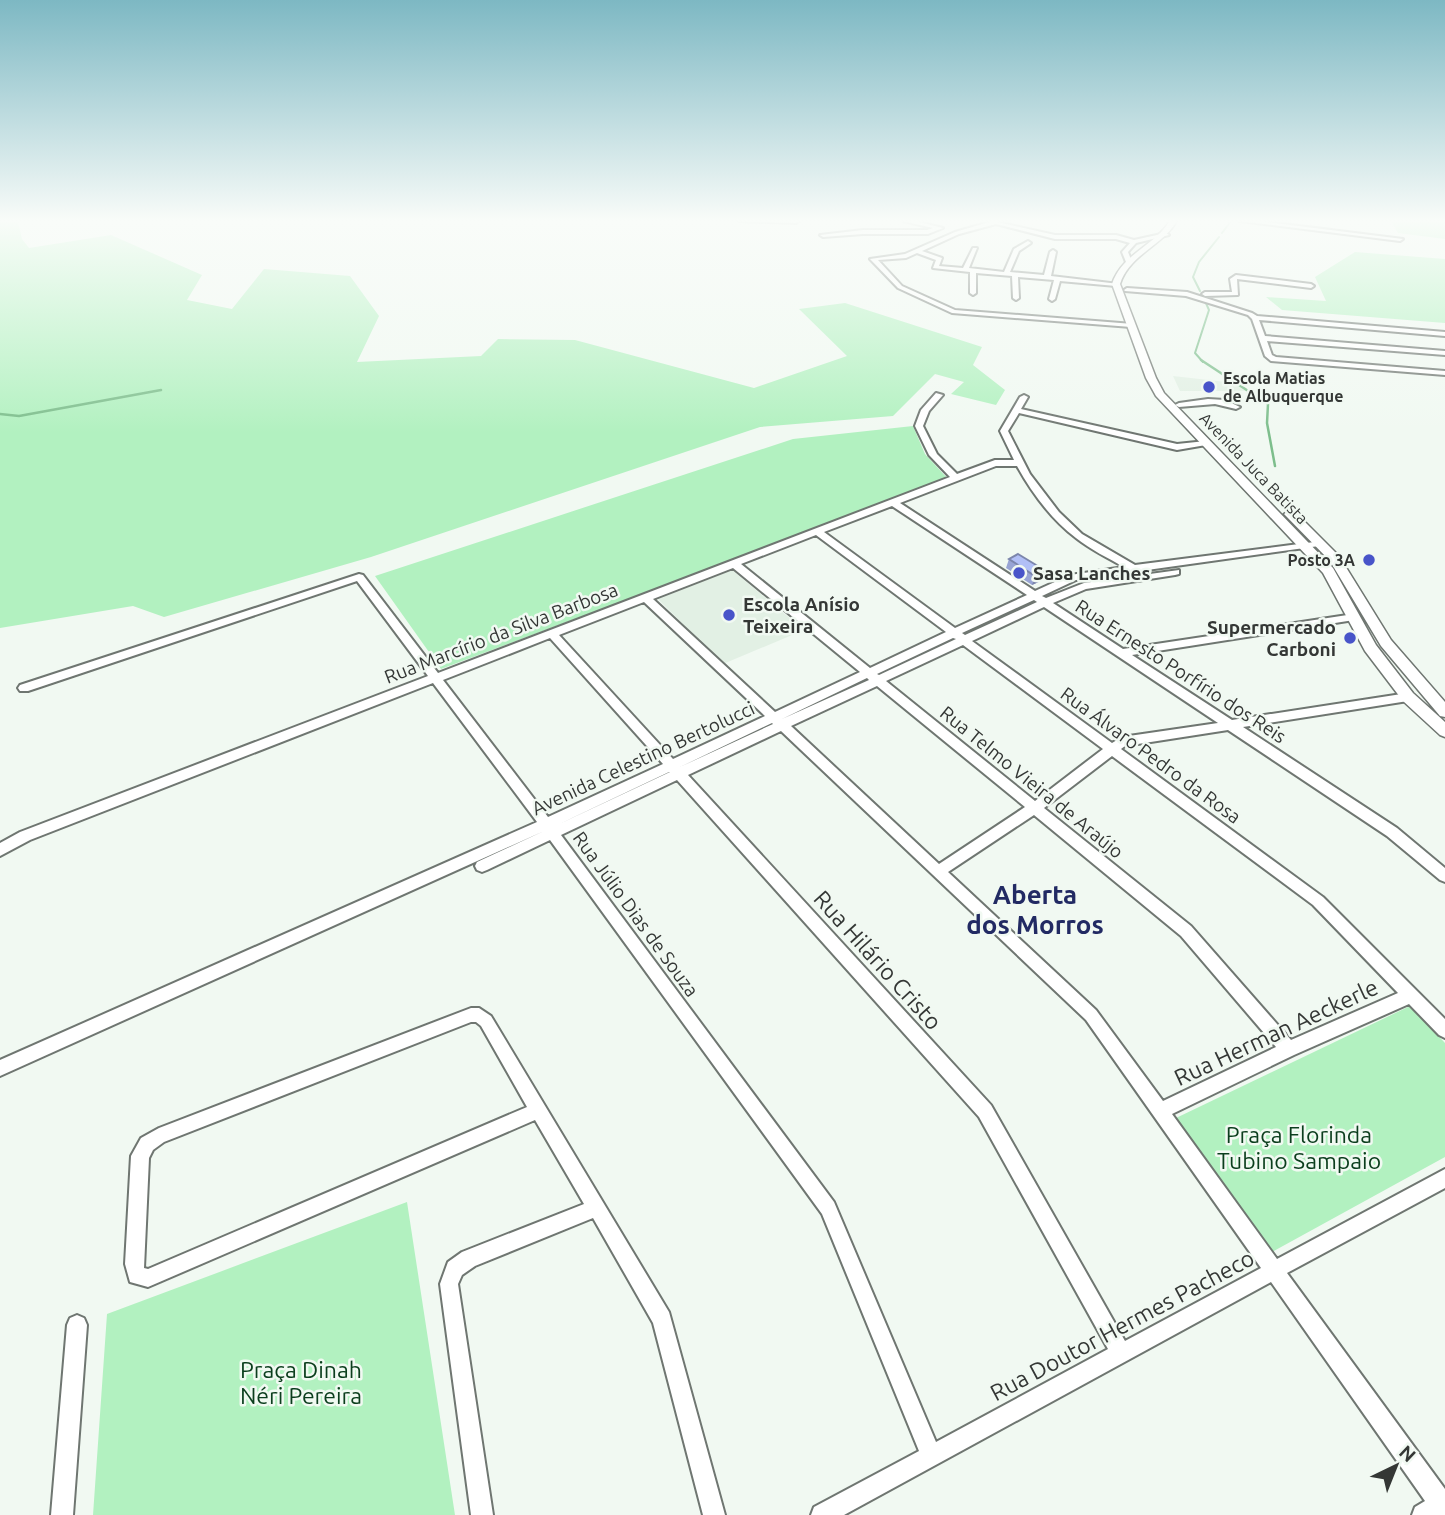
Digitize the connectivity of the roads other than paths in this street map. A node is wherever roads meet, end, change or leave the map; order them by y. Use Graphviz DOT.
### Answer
graph roads {
  1 [pos="912,292"];
  2 [pos="1016,292"];
  3 [pos="1054,292"];
  4 [pos="1122,292"];
  5 [pos="1123,292"];
  6 [pos="1165,292"];
  7 [pos="1236,292"];
  8 [pos="1187,294"];
  9 [pos="1016,298"];
  10 [pos="1052,299"];
  11 [pos="1255,318"];
  12 [pos="1130,325"];
  13 [pos="1445,334"];
  14 [pos="1262,338"];
  15 [pos="1421,351"];
  16 [pos="1445,353"];
  17 [pos="1435,372"];
  18 [pos="1445,373"];
  19 [pos="939,395"];
  20 [pos="1024,397"];
  21 [pos="1179,405"];
  22 [pos="1236,407"];
  23 [pos="1016,410"];
  24 [pos="1203,443"];
  25 [pos="1019,463"];
  26 [pos="956,478"];
  27 [pos="893,502"];
  28 [pos="816,531"];
  29 [pos="1315,548"];
  30 [pos="733,563"];
  31 [pos="1134,569"];
  32 [pos="1144,577"];
  33 [pos="645,597"];
  34 [pos="1038,599"];
  35 [pos="1354,617"];
  36 [pos="551,633"];
  37 [pos="959,638"];
  38 [pos="1121,653"];
  39 [pos="435,677"];
  40 [pos="873,678"];
  41 [pos="24,688"];
  42 [pos="1408,697"];
  43 [pos="1445,712"];
  44 [pos="778,723"];
  45 [pos="1230,723"];
  46 [pos="1445,732"];
  47 [pos="1111,749"];
  48 [pos="675,770"];
  49 [pos="1034,808"];
  50 [pos="550,829"];
  51 [pos="0,850"];
  52 [pos="482,866"];
  53 [pos="938,872"];
  54 [pos="1445,876"];
  55 [pos="1411,995"];
  56 [pos="1445,1030"];
  57 [pos="1289,1049"];
  58 [pos="0,1068"];
  59 [pos="537,1111"];
  60 [pos="1160,1111"];
  61 [pos="1445,1178"];
  62 [pos="596,1208"];
  63 [pos="1275,1270"];
  64 [pos="78,1325"];
  65 [pos="1121,1353"];
  66 [pos="931,1456"];
  67 [pos="1438,1507"];
  68 [pos="62,1515"];
  69 [pos="482,1515"];
  70 [pos="714,1515"];
  71 [pos="822,1515"];
  1 -- 12 [label="street"];
  2 -- 9 [label="street"];
  3 -- 10 [label="street"];
  4 -- 12 [label="main road, Avenida Juca Batista"];
  5 -- 21 [label="main road, Avenida Juca Batista"];
  6 -- 8 [label="street"];
  7 -- 8 [label="street"];
  8 -- 11 [label="street"];
  11 -- 13 [label="street"];
  11 -- 14 [label="street"];
  12 -- 24 [label="main road, Avenida Juca Batista"];
  14 -- 15 [label="street"];
  14 -- 17 [label="street"];
  15 -- 16 [label="street"];
  15 -- 17 [label="street"];
  17 -- 18 [label="street"];
  19 -- 26 [label="street"];
  20 -- 23 [label="street"];
  21 -- 22 [label="street"];
  21 -- 29 [label="main road, Avenida Juca Batista"];
  23 -- 24 [label="street"];
  23 -- 25 [label="street"];
  24 -- 29 [label="main road, Avenida Juca Batista"];
  25 -- 26 [label="street, Rua Marcírio da Silva Barbosa"];
  25 -- 31 [label="street"];
  26 -- 27 [label="street, Rua Marcírio da Silva Barbosa"];
  27 -- 28 [label="street, Rua Marcírio da Silva Barbosa"];
  27 -- 34 [label="street, Rua Ernesto Porfírio dos Reis"];
  28 -- 30 [label="street, Rua Marcírio da Silva Barbosa"];
  28 -- 37 [label="street, Rua Álvaro Pedro da Rosa"];
  29 -- 31 [label="street, Avenida Celestino Bertolucci"];
  29 -- 32 [label="street, Avenida Celestino Bertolucci"];
  29 -- 35 [label="main road, Avenida Juca Batista"];
  29 -- 43 [label="main road, Avenida Juca Batista"];
  30 -- 33 [label="street, Rua Marcírio da Silva Barbosa"];
  30 -- 40 [label="street, Rua Telmo Vieira de Araújo"];
  31 -- 32 [label="street"];
  31 -- 34 [label="street, Avenida Celestino Bertolucci"];
  32 -- 34 [label="street, Avenida Celestino Bertolucci"];
  33 -- 36 [label="street, Rua Marcírio da Silva Barbosa"];
  33 -- 44 [label="street"];
  34 -- 37 [label="street, Avenida Celestino Bertolucci"];
  34 -- 38 [label="street, Rua Ernesto Porfírio dos Reis"];
  35 -- 38 [label="street"];
  35 -- 42 [label="main road, Avenida Juca Batista"];
  36 -- 39 [label="street, Rua Marcírio da Silva Barbosa"];
  36 -- 48 [label="street, Rua Hilário Cristo"];
  37 -- 40 [label="street, Avenida Celestino Bertolucci"];
  37 -- 47 [label="street, Rua Álvaro Pedro da Rosa"];
  38 -- 45 [label="street, Rua Ernesto Porfírio dos Reis"];
  39 -- 41 [label="street, Rua Júlio Dias de Souza"];
  39 -- 50 [label="street, Rua Júlio Dias de Souza"];
  39 -- 51 [label="street, Rua Marcírio da Silva Barbosa"];
  40 -- 44 [label="street, Avenida Celestino Bertolucci"];
  40 -- 49 [label="street, Rua Telmo Vieira de Araújo"];
  42 -- 45 [label="street"];
  42 -- 46 [label="main road, Avenida Juca Batista"];
  44 -- 48 [label="street, Avenida Celestino Bertolucci"];
  44 -- 53 [label="street"];
  45 -- 47 [label="street"];
  45 -- 54 [label="street, Rua Ernesto Porfírio dos Reis"];
  47 -- 49 [label="street"];
  47 -- 55 [label="street, Rua Álvaro Pedro da Rosa"];
  48 -- 50 [label="street, Avenida Celestino Bertolucci"];
  48 -- 65 [label="street, Rua Hilário Cristo"];
  49 -- 53 [label="street"];
  49 -- 57 [label="street, Rua Telmo Vieira de Araújo"];
  50 -- 52 [label="street, Avenida Celestino Bertolucci"];
  50 -- 58 [label="street, Avenida Celestino Bertolucci"];
  50 -- 66 [label="street, Rua Júlio Dias de Souza"];
  53 -- 60 [label="street"];
  55 -- 56 [label="street, Rua Álvaro Pedro da Rosa"];
  55 -- 57 [label="street, Rua Herman Aeckerle"];
  57 -- 60 [label="street, Rua Herman Aeckerle"];
  59 -- 59 [label="street"];
  59 -- 62 [label="street"];
  60 -- 63 [label="street"];
  61 -- 63 [label="street, Rua Doutor Hermes Pacheco"];
  62 -- 69 [label="street"];
  62 -- 70 [label="street"];
  63 -- 65 [label="street, Rua Doutor Hermes Pacheco"];
  63 -- 67 [label="street"];
  64 -- 68 [label="street"];
  65 -- 66 [label="street, Rua Doutor Hermes Pacheco"];
  66 -- 71 [label="street, Rua Doutor Hermes Pacheco"];
}
